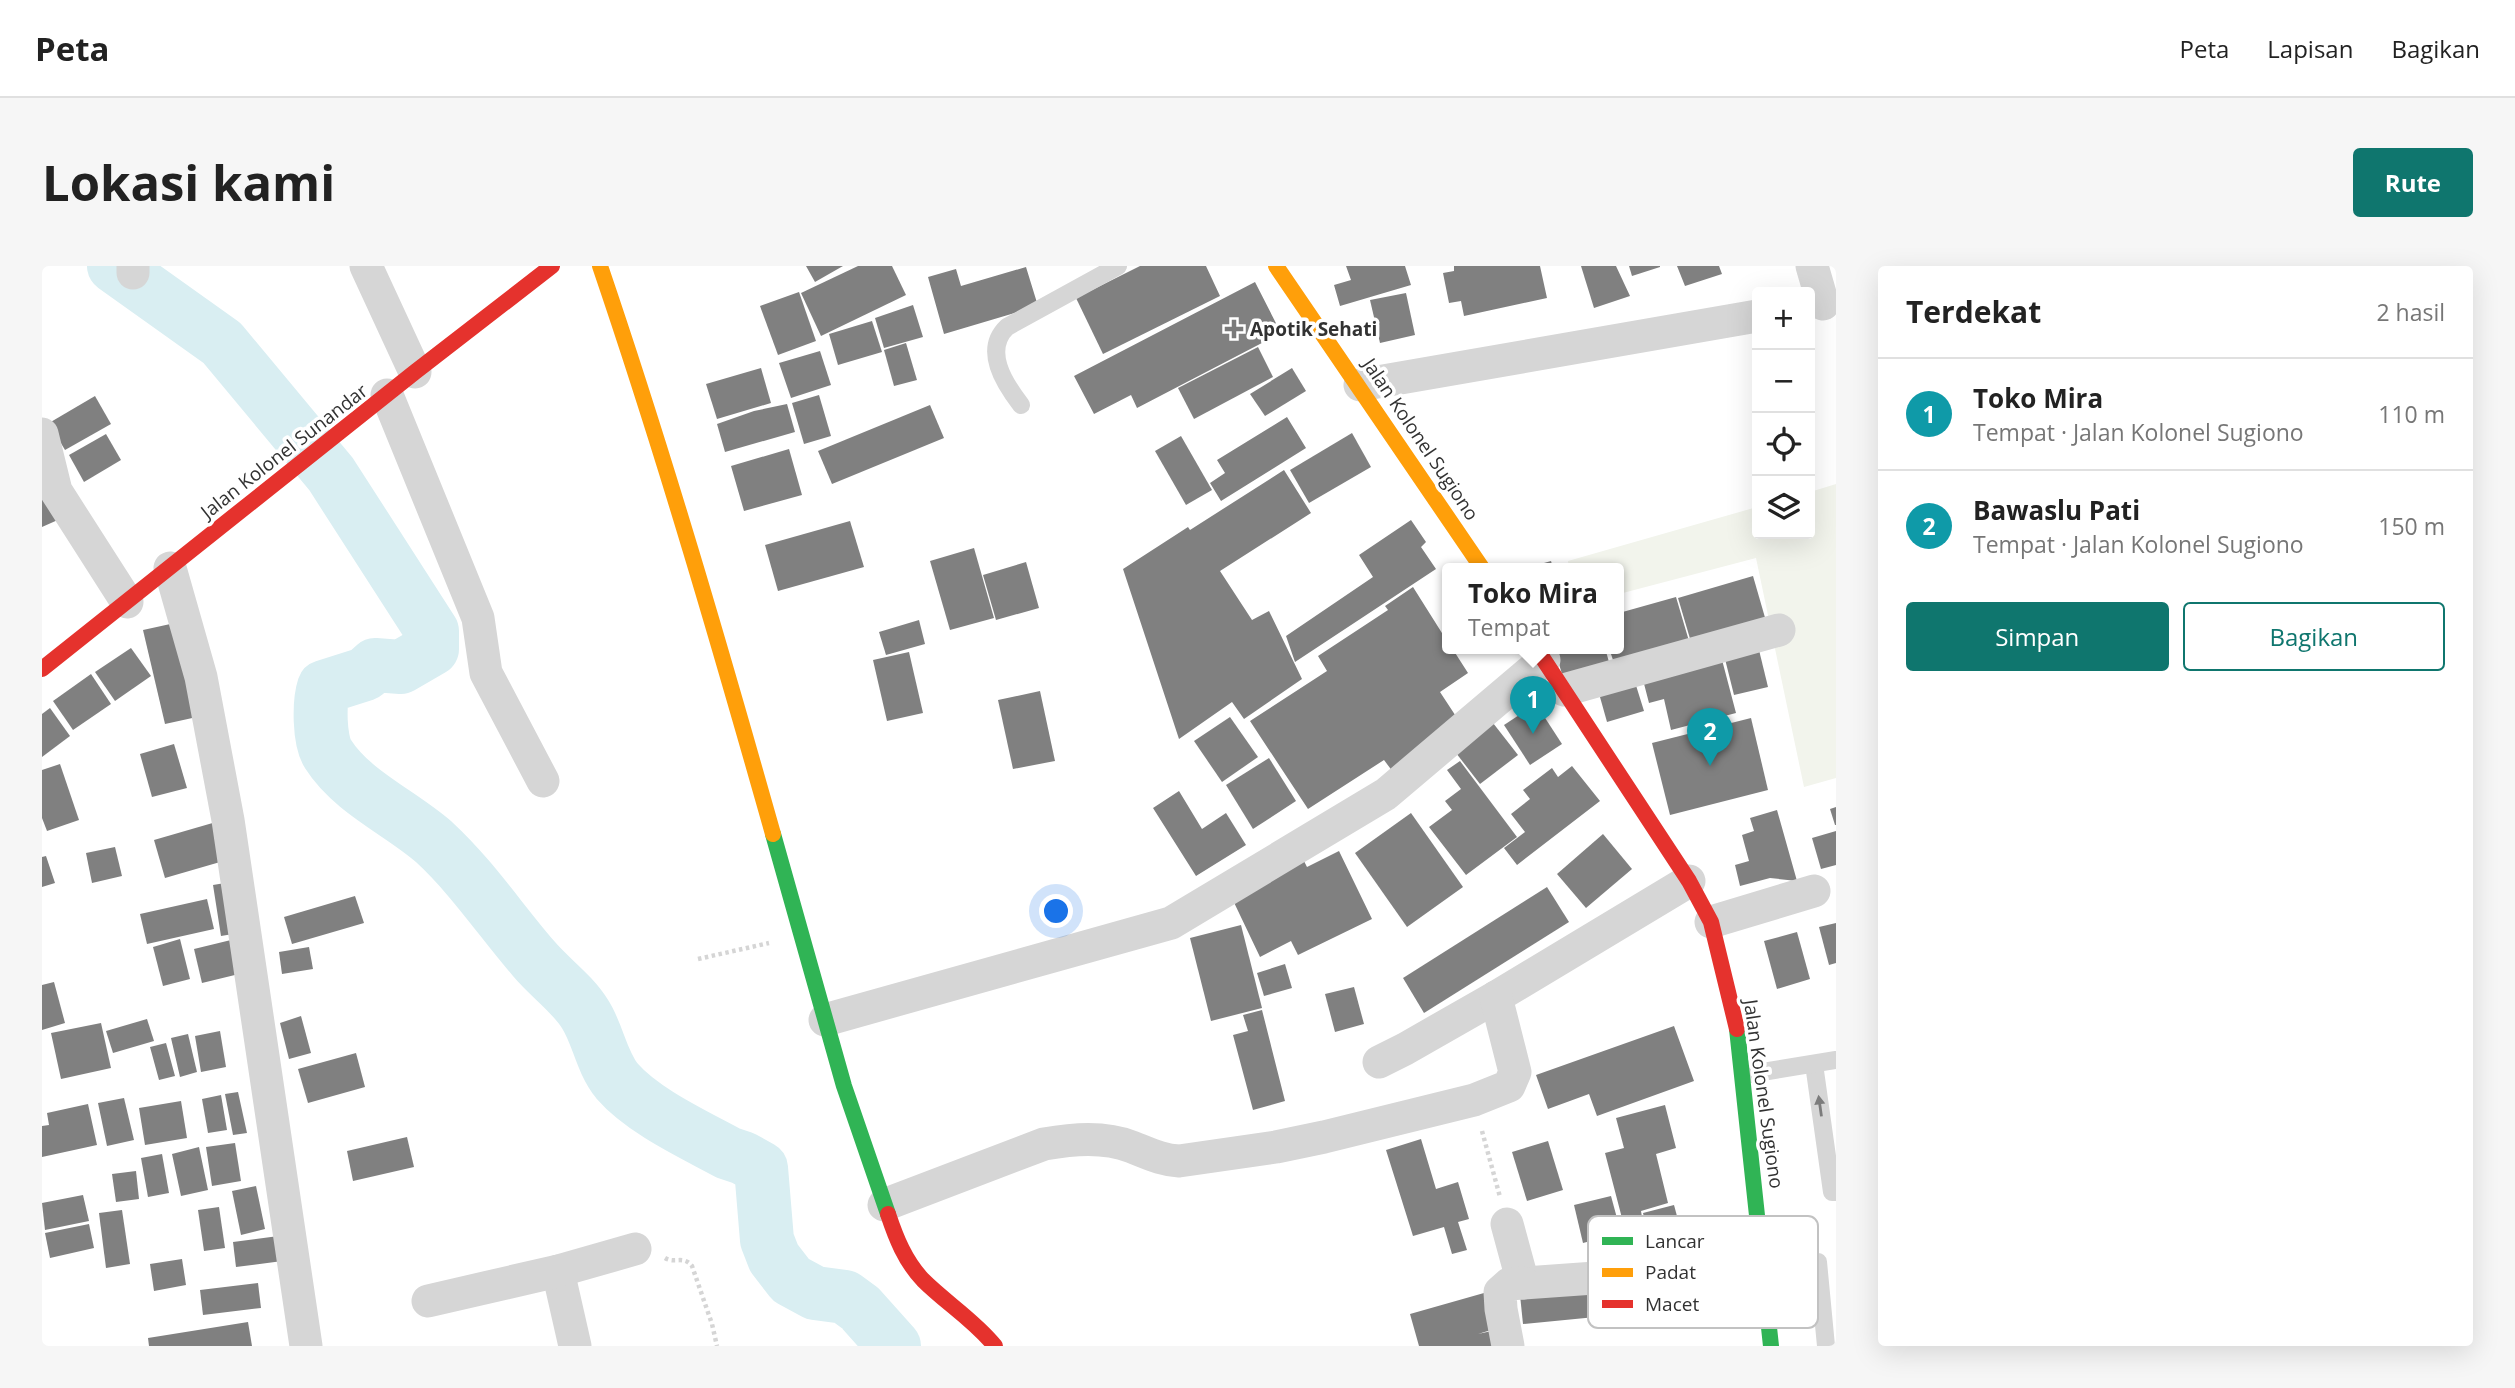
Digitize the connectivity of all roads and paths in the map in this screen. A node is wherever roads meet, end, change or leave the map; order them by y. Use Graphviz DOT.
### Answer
graph roads {
  1 [pos="366,266"];
  2 [pos="552,266"];
  3 [pos="600,266"];
  4 [pos="1118,266"];
  5 [pos="1276,266"];
  6 [pos="1812,266"];
  7 [pos="1823,304"];
  8 [pos="1752,317"];
  9 [pos="415,372"];
  10 [pos="1360,385"];
  11 [pos="387,396"];
  12 [pos="1021,405"];
  13 [pos="42,434"];
  14 [pos="1479,563"];
  15 [pos="170,568"];
  16 [pos="127,602"];
  17 [pos="1779,630"];
  18 [pos="1540,654"];
  19 [pos="42,669"];
  20 [pos="1564,690"];
  21 [pos="543,781"];
  22 [pos="1689,881"];
  23 [pos="1814,891"];
  24 [pos="1711,922"];
  25 [pos="801,936"];
  26 [pos="698,959"];
  27 [pos="1496,997"];
  28 [pos="825,1020"];
  29 [pos="1836,1060"];
  30 [pos="1379,1062"];
  31 [pos="1814,1064"];
  32 [pos="1744,1075"];
  33 [pos="1474,1100"];
  34 [pos="1836,1192"];
  35 [pos="884,1205"];
  36 [pos="1759,1216"];
  37 [pos="1507,1224"];
  38 [pos="635,1249"];
  39 [pos="1818,1262"];
  40 [pos="558,1272"];
  41 [pos="1588,1278"];
  42 [pos="1524,1283"];
  43 [pos="428,1301"];
  44 [pos="1769,1328"];
  45 [pos="306,1346"];
  46 [pos="575,1346"];
  47 [pos="716,1346"];
  48 [pos="996,1346"];
  49 [pos="1508,1346"];
  50 [pos="1771,1346"];
  51 [pos="1826,1346"];
  1 -- 9 [label="street"];
  2 -- 9 [label="main road, Jalan Kolonel Sunandar"];
  3 -- 25 [label="main road"];
  4 -- 12 [label="lane"];
  5 -- 10 [label="main road, Jalan Kolonel Sugiono"];
  6 -- 7 [label="street"];
  8 -- 10 [label="street"];
  9 -- 11 [label="main road, Jalan Kolonel Sunandar"];
  10 -- 14 [label="main road, Jalan Kolonel Sugiono"];
  11 -- 15 [label="main road, Jalan Kolonel Sunandar"];
  11 -- 21 [label="street"];
  13 -- 16 [label="street"];
  15 -- 16 [label="main road, Jalan Kolonel Sunandar"];
  15 -- 45 [label="street"];
  16 -- 19 [label="main road, Jalan Kolonel Sunandar"];
  17 -- 20 [label="street"];
  18 -- 20 [label="main road, Jalan Kolonel Sugiono"];
  18 -- 28 [label="street"];
  20 -- 22 [label="main road, Jalan Kolonel Sugiono"];
  22 -- 24 [label="main road, Jalan Kolonel Sugiono"];
  22 -- 27 [label="street"];
  23 -- 24 [label="street"];
  24 -- 32 [label="main road, Jalan Kolonel Sugiono"];
  25 -- 26 [label="path"];
  25 -- 28 [label="main road"];
  27 -- 30 [label="street"];
  27 -- 33 [label="street"];
  28 -- 35 [label="main road"];
  29 -- 31 [label="lane"];
  31 -- 32 [label="lane"];
  34 -- 31 [label="lane, one-way"];
  32 -- 36 [label="main road, Jalan Kolonel Sugiono"];
  33 -- 35 [label="street"];
  33 -- 37 [label="path"];
  35 -- 48 [label="main road"];
  37 -- 42 [label="street"];
  38 -- 40 [label="street"];
  38 -- 47 [label="path"];
  39 -- 51 [label="lane"];
  40 -- 43 [label="street"];
  40 -- 46 [label="street"];
  41 -- 42 [label="street"];
  42 -- 49 [label="street"];
  44 -- 50 [label="main road, Jalan Kolonel Sugiono"];
}
